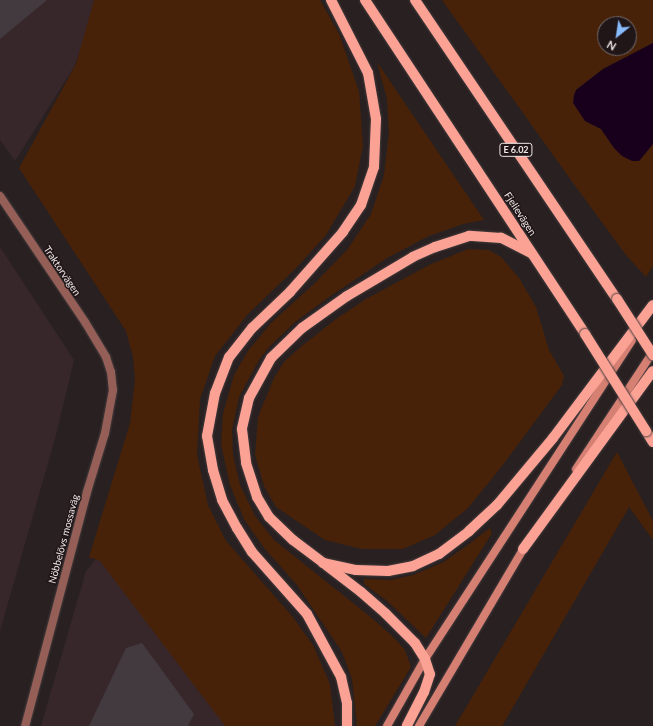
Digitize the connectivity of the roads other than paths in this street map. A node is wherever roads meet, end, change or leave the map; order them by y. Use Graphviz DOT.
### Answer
graph roads {
  1 [pos="331,0"];
  2 [pos="365,0"];
  3 [pos="415,0"];
  4 [pos="0,196"];
  5 [pos="532,253"];
  6 [pos="653,307"];
  7 [pos="653,354"];
  8 [pos="106,357"];
  9 [pos="653,371"];
  10 [pos="653,442"];
  11 [pos="523,549"];
  12 [pos="323,563"];
  13 [pos="425,659"];
  14 [pos="25,726"];
  15 [pos="347,726"];
  16 [pos="387,726"];
  17 [pos="407,726"];
  18 [pos="420,726"];
  1 -- 15 [label="main road"];
  2 -- 5 [label="main road, Fjelievägen"];
  3 -- 7 [label="main road, E 6.02, bridge"];
  4 -- 8 [label="street, Traktorvägen"];
  5 -- 10 [label="main road, Fjelievägen, bridge"];
  5 -- 12 [label="main road"];
  6 -- 12 [label="main road"];
  6 -- 13 [label="main road"];
  7 -- 11 [label="main road"];
  8 -- 14 [label="street, Nöbbelövs mossaväg"];
  9 -- 11 [label="main road"];
  11 -- 18 [label="main road"];
  12 -- 13 [label="main road"];
  13 -- 16 [label="main road"];
  13 -- 17 [label="main road"];
}
